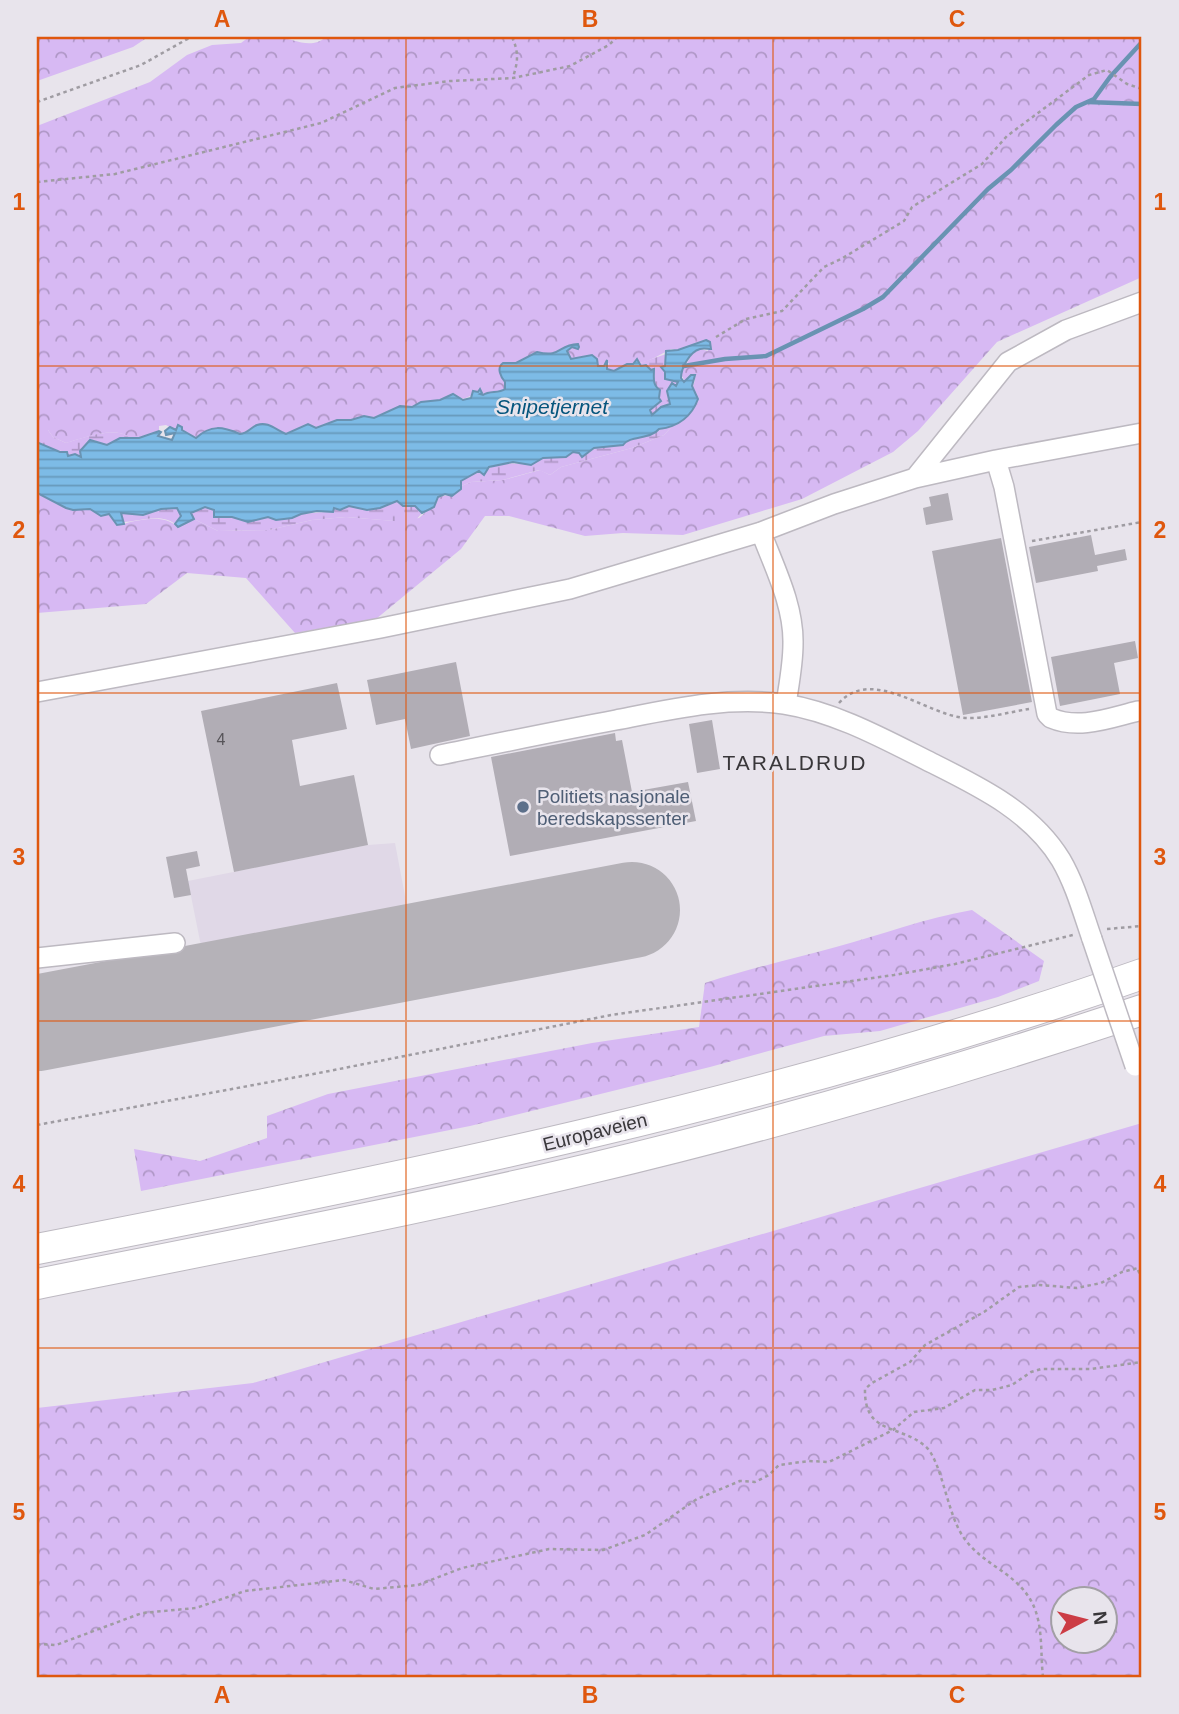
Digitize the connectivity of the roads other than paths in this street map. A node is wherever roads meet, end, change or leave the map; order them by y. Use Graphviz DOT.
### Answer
graph roads {
  1 [pos="1142,302"];
  2 [pos="1142,433"];
  3 [pos="996,460"];
  4 [pos="915,478"];
  5 [pos="761,532"];
  6 [pos="37,692"];
  7 [pos="786,704"];
  8 [pos="1138,711"];
  9 [pos="440,755"];
  10 [pos="175,943"];
  11 [pos="37,958"];
  12 [pos="1142,974"];
  13 [pos="1142,1010"];
  14 [pos="1139,1072"];
  15 [pos="37,1250"];
  16 [pos="37,1284"];
  1 -- 4 [label="street"];
  2 -- 3 [label="street"];
  3 -- 4 [label="street"];
  3 -- 8 [label="street"];
  4 -- 5 [label="street"];
  5 -- 6 [label="street"];
  5 -- 7 [label="street"];
  7 -- 9 [label="street"];
  7 -- 14 [label="street, bridge"];
  10 -- 11 [label="street"];
  12 -- 15 [label="highway, Europaveien"];
  13 -- 16 [label="highway, Europaveien"];
}
